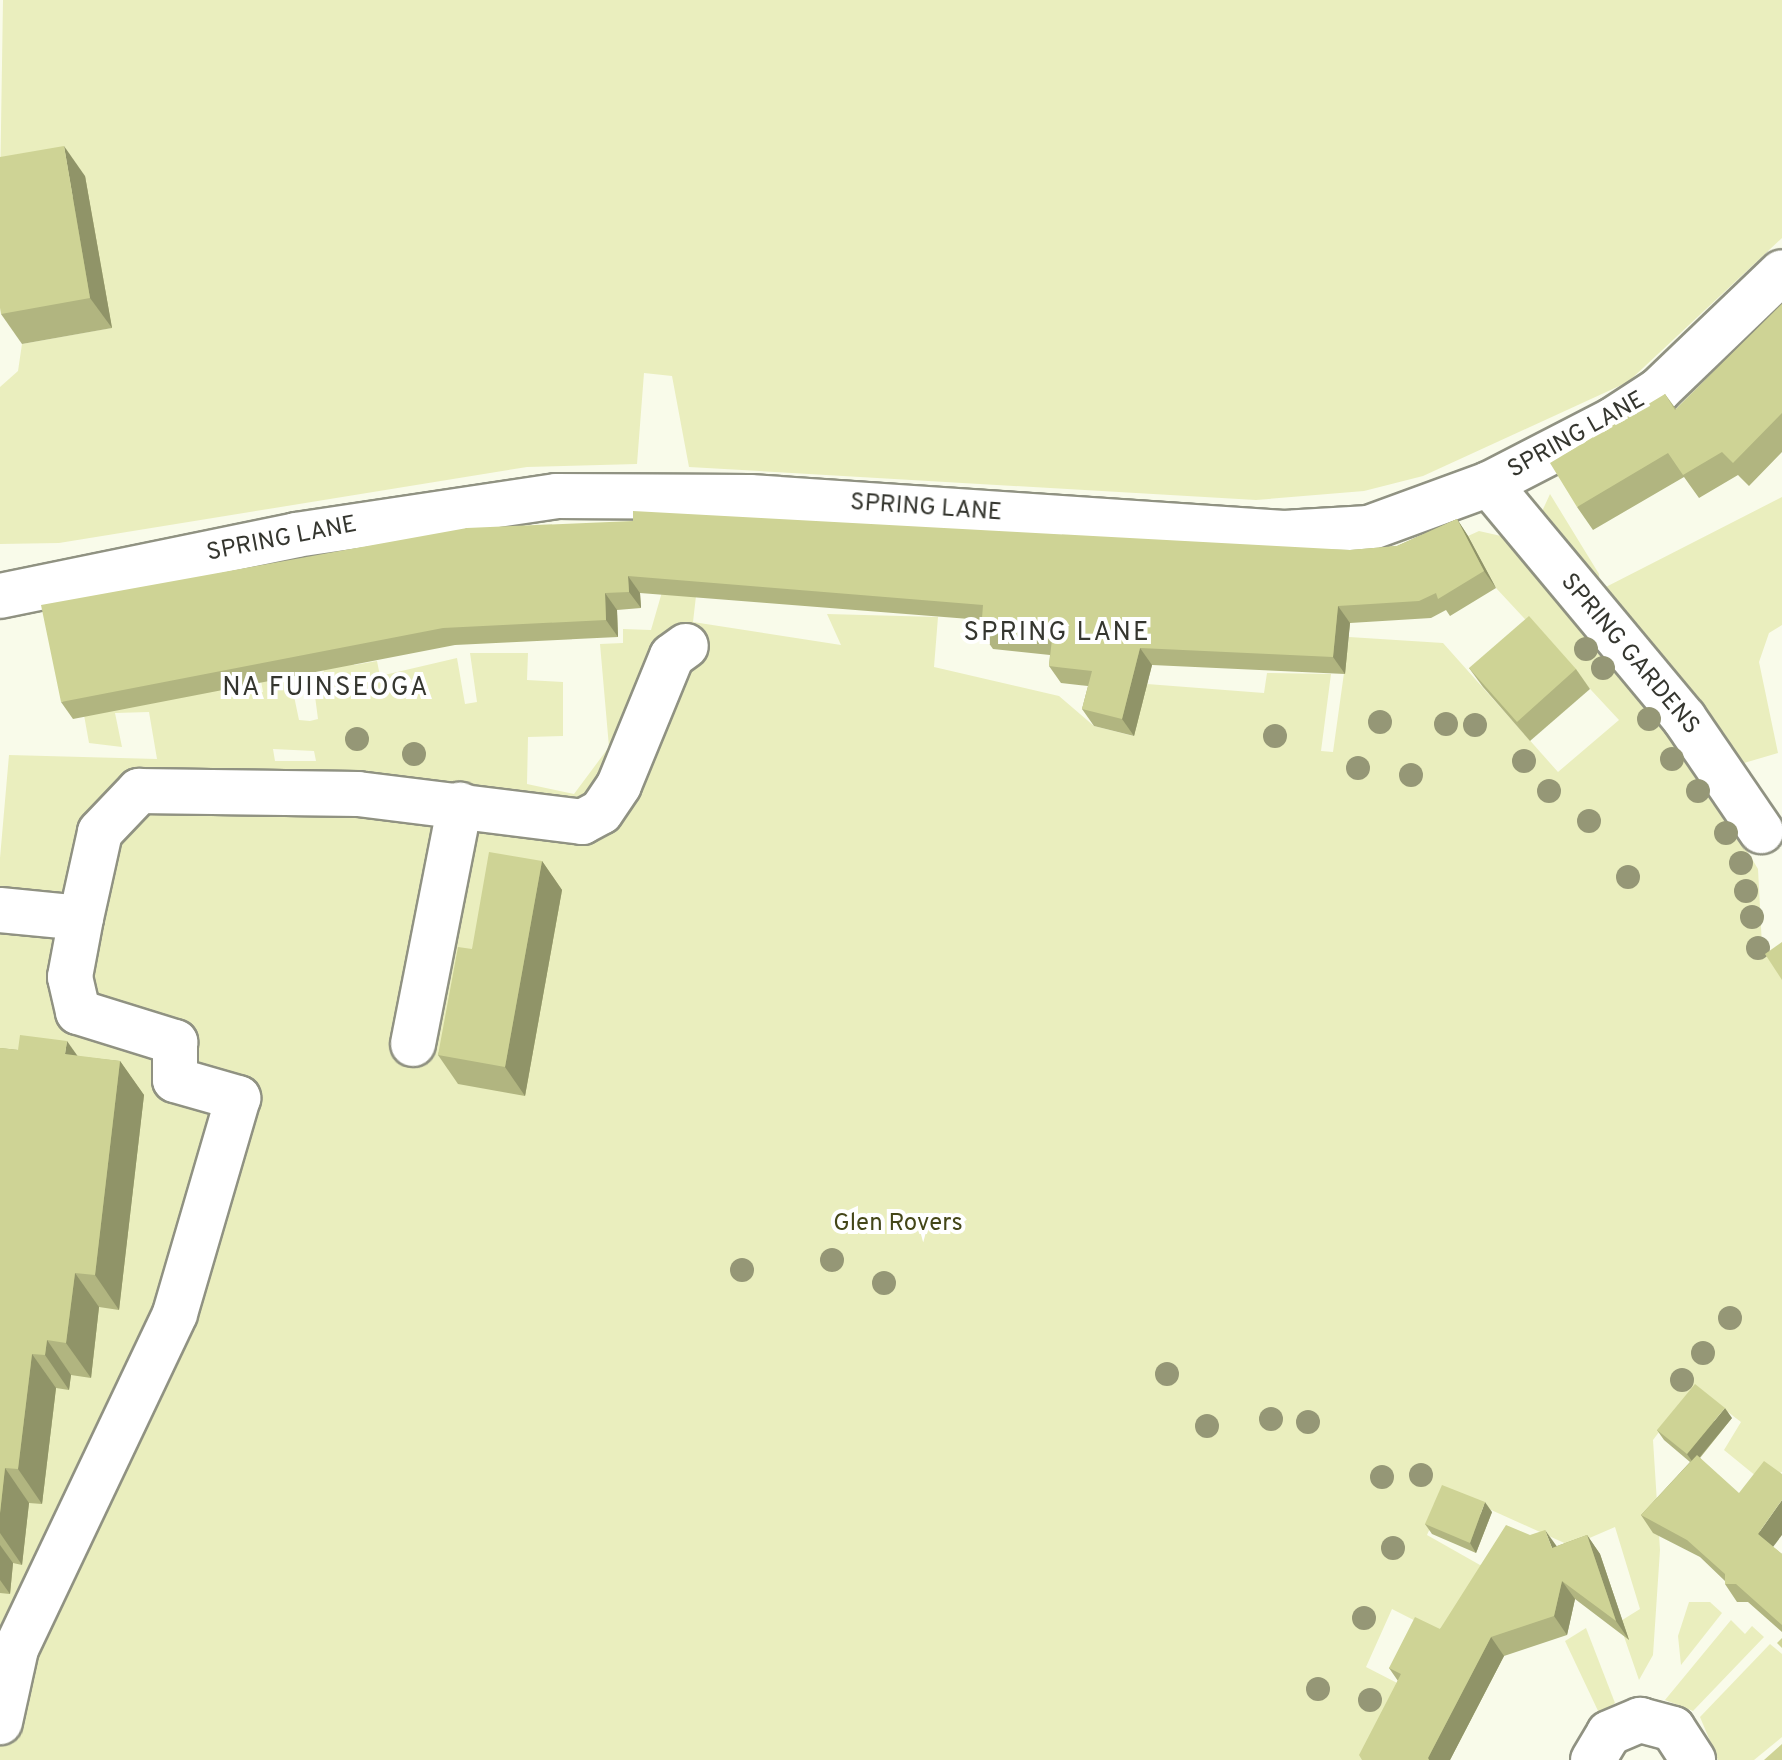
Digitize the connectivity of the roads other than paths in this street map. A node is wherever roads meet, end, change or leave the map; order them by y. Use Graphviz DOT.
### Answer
graph roads {
  1 [pos="1782,272"];
  2 [pos="1489,484"];
  3 [pos="0,596"];
  4 [pos="686,646"];
  5 [pos="460,805"];
  6 [pos="1761,831"];
  7 [pos="0,910"];
  8 [pos="81,918"];
  9 [pos="413,1044"];
  10 [pos="4,1670"];
  11 [pos="0,1722"];
  12 [pos="1593,1760"];
  13 [pos="1693,1760"];
  1 -- 2 [label="street, SPRING LANE"];
  2 -- 3 [label="street, SPRING LANE"];
  2 -- 6 [label="street, SPRING GARDENS"];
  4 -- 5 [label="street"];
  5 -- 8 [label="street"];
  5 -- 9 [label="street"];
  7 -- 8 [label="street"];
  8 -- 10 [label="street"];
  10 -- 11 [label="street"];
  12 -- 13 [label="street"];
}
